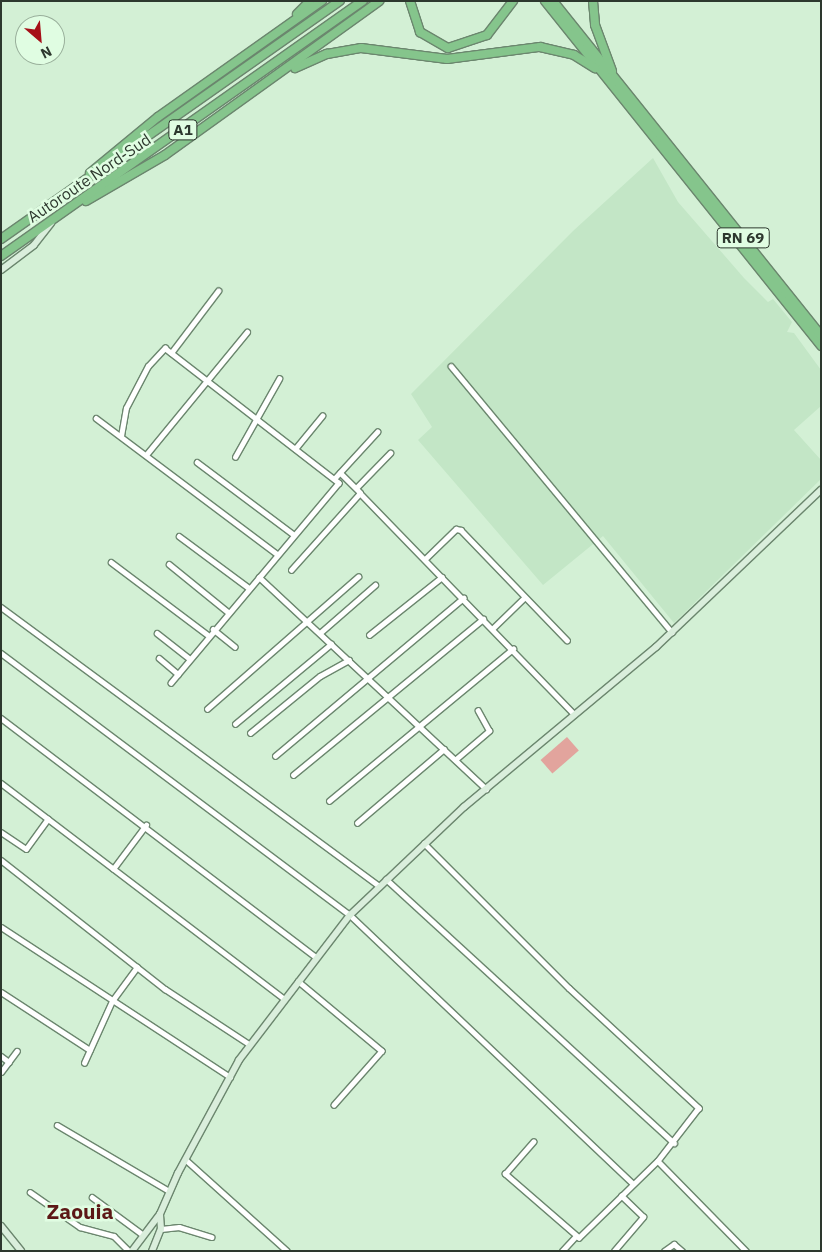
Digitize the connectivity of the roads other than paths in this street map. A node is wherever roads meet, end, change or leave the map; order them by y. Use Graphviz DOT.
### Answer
graph roads {
  1 [pos="310,1"];
  2 [pos="322,1"];
  3 [pos="340,1"];
  4 [pos="363,1"];
  5 [pos="379,1"];
  6 [pos="410,1"];
  7 [pos="513,1"];
  8 [pos="545,1"];
  9 [pos="554,1"];
  10 [pos="593,1"];
  11 [pos="268,39"];
  12 [pos="610,76"];
  13 [pos="259,89"];
  14 [pos="51,203"];
  15 [pos="56,217"];
  16 [pos="1,238"];
  17 [pos="1,256"];
  18 [pos="1,270"];
  19 [pos="218,291"];
  20 [pos="247,332"];
  21 [pos="821,336"];
  22 [pos="821,346"];
  23 [pos="171,353"];
  24 [pos="451,366"];
  25 [pos="279,379"];
  26 [pos="207,381"];
  27 [pos="322,416"];
  28 [pos="96,418"];
  29 [pos="258,420"];
  30 [pos="377,432"];
  31 [pos="121,436"];
  32 [pos="295,449"];
  33 [pos="390,453"];
  34 [pos="146,455"];
  35 [pos="235,457"];
  36 [pos="197,462"];
  37 [pos="340,473"];
  38 [pos="344,478"];
  39 [pos="334,479"];
  40 [pos="339,483"];
  41 [pos="356,488"];
  42 [pos="821,490"];
  43 [pos="360,493"];
  44 [pos="293,534"];
  45 [pos="178,536"];
  46 [pos="277,554"];
  47 [pos="425,559"];
  48 [pos="111,562"];
  49 [pos="169,564"];
  50 [pos="291,570"];
  51 [pos="260,577"];
  52 [pos="358,577"];
  53 [pos="442,577"];
  54 [pos="375,585"];
  55 [pos="249,588"];
  56 [pos="463,598"];
  57 [pos="524,598"];
  58 [pos="1,607"];
  59 [pos="228,612"];
  60 [pos="483,619"];
  61 [pos="307,620"];
  62 [pos="492,628"];
  63 [pos="212,629"];
  64 [pos="672,632"];
  65 [pos="157,633"];
  66 [pos="320,633"];
  67 [pos="208,635"];
  68 [pos="369,635"];
  69 [pos="567,640"];
  70 [pos="331,644"];
  71 [pos="235,647"];
  72 [pos="513,649"];
  73 [pos="1,653"];
  74 [pos="159,658"];
  75 [pos="190,659"];
  76 [pos="349,660"];
  77 [pos="178,674"];
  78 [pos="367,677"];
  79 [pos="171,683"];
  80 [pos="388,697"];
  81 [pos="207,709"];
  82 [pos="478,711"];
  83 [pos="574,714"];
  84 [pos="1,718"];
  85 [pos="235,724"];
  86 [pos="419,726"];
  87 [pos="250,733"];
  88 [pos="444,749"];
  89 [pos="275,756"];
  90 [pos="456,760"];
  91 [pos="293,775"];
  92 [pos="1,783"];
  93 [pos="486,790"];
  94 [pos="328,801"];
  95 [pos="48,819"];
  96 [pos="357,823"];
  97 [pos="146,825"];
  98 [pos="1,832"];
  99 [pos="424,843"];
  100 [pos="1,860"];
  101 [pos="113,870"];
  102 [pos="386,879"];
  103 [pos="379,886"];
  104 [pos="350,915"];
  105 [pos="1,926"];
  106 [pos="315,956"];
  107 [pos="136,967"];
  108 [pos="297,980"];
  109 [pos="1,992"];
  110 [pos="283,998"];
  111 [pos="112,1001"];
  112 [pos="249,1044"];
  113 [pos="90,1050"];
  114 [pos="17,1051"];
  115 [pos="1,1056"];
  116 [pos="9,1062"];
  117 [pos="84,1063"];
  118 [pos="1,1072"];
  119 [pos="230,1077"];
  120 [pos="334,1106"];
  121 [pos="57,1124"];
  122 [pos="533,1142"];
  123 [pos="674,1143"];
  124 [pos="185,1159"];
  125 [pos="658,1161"];
  126 [pos="633,1184"];
  127 [pos="169,1191"];
  128 [pos="30,1192"];
  129 [pos="621,1196"];
  130 [pos="92,1197"];
  131 [pos="160,1214"];
  132 [pos="1,1226"];
  133 [pos="161,1229"];
  134 [pos="142,1234"];
  135 [pos="211,1237"];
  136 [pos="575,1237"];
  137 [pos="282,1249"];
  138 [pos="21,1251"];
  139 [pos="131,1251"];
  140 [pos="152,1251"];
  141 [pos="287,1251"];
  142 [pos="562,1251"];
  143 [pos="614,1251"];
  144 [pos="664,1251"];
  145 [pos="682,1251"];
  146 [pos="746,1251"];
  1 -- 11 [label="highway"];
  2 -- 11 [label="highway"];
  3 -- 14 [label="highway, Autoroute Nord-Sud / A1"];
  4 -- 15 [label="highway, Autoroute Nord-Sud / A1"];
  5 -- 13 [label="highway"];
  6 -- 7 [label="highway"];
  8 -- 12 [label="highway, RN 69"];
  9 -- 12 [label="highway, RN 69"];
  10 -- 12 [label="highway"];
  11 -- 14 [label="highway"];
  12 -- 13 [label="highway"];
  12 -- 21 [label="highway, RN 69"];
  12 -- 22 [label="highway, RN 69"];
  13 -- 15 [label="highway"];
  14 -- 16 [label="highway, Autoroute Nord-Sud / A1"];
  15 -- 17 [label="highway, Autoroute Nord-Sud / A1"];
  15 -- 18 [label="street"];
  19 -- 23 [label="street"];
  20 -- 26 [label="street"];
  23 -- 26 [label="street"];
  23 -- 31 [label="street"];
  24 -- 64 [label="street"];
  25 -- 29 [label="street"];
  26 -- 29 [label="street"];
  26 -- 34 [label="street"];
  27 -- 32 [label="street"];
  28 -- 31 [label="street"];
  29 -- 32 [label="street"];
  29 -- 35 [label="street"];
  30 -- 37 [label="street"];
  31 -- 34 [label="street"];
  32 -- 39 [label="street"];
  33 -- 41 [label="street"];
  34 -- 46 [label="street"];
  36 -- 44 [label="street"];
  37 -- 38 [label="street"];
  37 -- 39 [label="street"];
  38 -- 40 [label="street"];
  38 -- 41 [label="street"];
  39 -- 40 [label="street"];
  40 -- 44 [label="street"];
  41 -- 43 [label="street"];
  42 -- 64 [label="street"];
  43 -- 47 [label="street"];
  43 -- 50 [label="street"];
  44 -- 46 [label="street"];
  45 -- 55 [label="street"];
  46 -- 51 [label="street"];
  47 -- 53 [label="street"];
  47 -- 57 [label="street"];
  48 -- 67 [label="street"];
  49 -- 59 [label="street"];
  51 -- 55 [label="street"];
  51 -- 61 [label="street"];
  52 -- 61 [label="street"];
  53 -- 56 [label="street"];
  53 -- 68 [label="street"];
  54 -- 66 [label="street"];
  55 -- 59 [label="street"];
  56 -- 60 [label="street"];
  56 -- 78 [label="street"];
  57 -- 62 [label="street"];
  57 -- 69 [label="street"];
  58 -- 103 [label="street"];
  59 -- 63 [label="street"];
  60 -- 62 [label="street"];
  60 -- 80 [label="street"];
  61 -- 66 [label="street"];
  61 -- 81 [label="street"];
  62 -- 72 [label="street"];
  63 -- 67 [label="street"];
  63 -- 71 [label="street"];
  64 -- 83 [label="street"];
  65 -- 75 [label="street"];
  66 -- 70 [label="street"];
  67 -- 75 [label="street"];
  70 -- 76 [label="street"];
  70 -- 85 [label="street"];
  72 -- 83 [label="street"];
  72 -- 86 [label="street"];
  73 -- 104 [label="street"];
  74 -- 77 [label="street"];
  75 -- 77 [label="street"];
  76 -- 78 [label="street"];
  76 -- 87 [label="street"];
  77 -- 79 [label="street"];
  78 -- 80 [label="street"];
  78 -- 89 [label="street"];
  80 -- 86 [label="street"];
  80 -- 91 [label="street"];
  82 -- 90 [label="street"];
  83 -- 93 [label="street"];
  84 -- 97 [label="street"];
  86 -- 88 [label="street"];
  86 -- 94 [label="street"];
  88 -- 90 [label="street"];
  88 -- 96 [label="street"];
  90 -- 93 [label="street"];
  92 -- 95 [label="street"];
  93 -- 99 [label="street"];
  95 -- 98 [label="street"];
  95 -- 101 [label="street"];
  97 -- 101 [label="street"];
  97 -- 106 [label="street"];
  99 -- 102 [label="street"];
  99 -- 123 [label="street"];
  100 -- 107 [label="street"];
  101 -- 110 [label="street"];
  102 -- 103 [label="street"];
  102 -- 123 [label="street"];
  103 -- 104 [label="street"];
  104 -- 106 [label="street"];
  104 -- 126 [label="street"];
  105 -- 111 [label="street"];
  106 -- 108 [label="street"];
  107 -- 111 [label="street"];
  107 -- 112 [label="street"];
  108 -- 110 [label="street"];
  108 -- 120 [label="street"];
  109 -- 113 [label="street"];
  110 -- 112 [label="street"];
  111 -- 113 [label="street"];
  111 -- 119 [label="street"];
  112 -- 119 [label="street"];
  113 -- 117 [label="street"];
  114 -- 116 [label="street"];
  115 -- 116 [label="street"];
  116 -- 118 [label="street"];
  119 -- 124 [label="street"];
  121 -- 127 [label="street"];
  122 -- 136 [label="street"];
  123 -- 125 [label="street"];
  124 -- 127 [label="street"];
  124 -- 137 [label="street"];
  125 -- 126 [label="street"];
  125 -- 146 [label="street"];
  126 -- 129 [label="street"];
  127 -- 131 [label="street"];
  128 -- 139 [label="street"];
  129 -- 136 [label="street"];
  129 -- 143 [label="street"];
  130 -- 134 [label="street"];
  131 -- 133 [label="street"];
  131 -- 134 [label="street"];
  132 -- 138 [label="street"];
  133 -- 135 [label="street"];
  133 -- 140 [label="street"];
  134 -- 139 [label="street"];
  136 -- 142 [label="street"];
  137 -- 141 [label="street"];
  144 -- 145 [label="street"];
}
